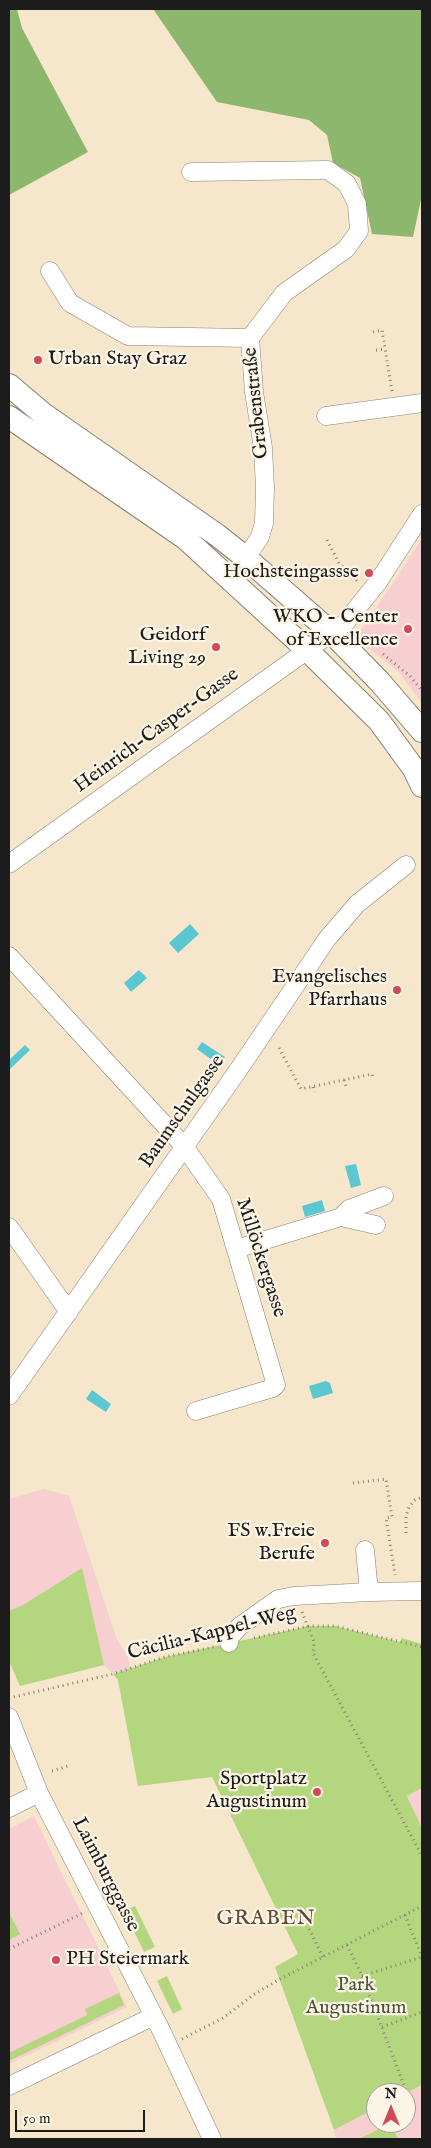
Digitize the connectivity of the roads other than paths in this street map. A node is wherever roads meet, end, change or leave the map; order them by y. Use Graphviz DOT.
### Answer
graph roads {
  1 [pos="191,172"];
  2 [pos="50,271"];
  3 [pos="250,338"];
  4 [pos="9,385"];
  5 [pos="422,403"];
  6 [pos="326,416"];
  7 [pos="9,417"];
  8 [pos="422,514"];
  9 [pos="246,558"];
  10 [pos="332,633"];
  11 [pos="306,649"];
  12 [pos="422,731"];
  13 [pos="422,786"];
  14 [pos="9,864"];
  15 [pos="406,865"];
  16 [pos="9,956"];
  17 [pos="184,1146"];
  18 [pos="384,1196"];
  19 [pos="342,1217"];
  20 [pos="376,1225"];
  21 [pos="9,1227"];
  22 [pos="236,1249"];
  23 [pos="69,1312"];
  24 [pos="9,1396"];
  25 [pos="196,1411"];
  26 [pos="365,1550"];
  27 [pos="369,1592"];
  28 [pos="422,1592"];
  29 [pos="229,1643"];
  30 [pos="9,1717"];
  31 [pos="39,1793"];
  32 [pos="9,1808"];
  33 [pos="154,2016"];
  34 [pos="9,2086"];
  35 [pos="212,2139"];
  1 -- 3 [label="street, Grabenstraße"];
  2 -- 3 [label="street"];
  3 -- 9 [label="street, Grabenstraße"];
  4 -- 9 [label="main road"];
  5 -- 6 [label="street"];
  7 -- 11 [label="main road"];
  8 -- 10 [label="street, Heinrich-Casper-Gasse"];
  9 -- 10 [label="main road"];
  10 -- 11 [label="street, Heinrich-Casper-Gasse"];
  10 -- 12 [label="main road"];
  11 -- 13 [label="main road"];
  11 -- 14 [label="street, Heinrich-Casper-Gasse"];
  15 -- 17 [label="street, Baumschulgasse"];
  16 -- 17 [label="street, Millöckergasse"];
  17 -- 22 [label="street, Millöckergasse"];
  17 -- 23 [label="street, Baumschulgasse"];
  18 -- 19 [label="street"];
  19 -- 20 [label="street"];
  19 -- 22 [label="street"];
  21 -- 23 [label="street"];
  22 -- 25 [label="street, Millöckergasse"];
  23 -- 24 [label="street, Baumschulgasse"];
  26 -- 27 [label="street"];
  27 -- 28 [label="street"];
  27 -- 29 [label="street"];
  30 -- 31 [label="street, Laimburggasse"];
  31 -- 32 [label="street"];
  31 -- 33 [label="street, Laimburggasse"];
  33 -- 34 [label="street"];
  33 -- 35 [label="street, Laimburggasse"];
}
